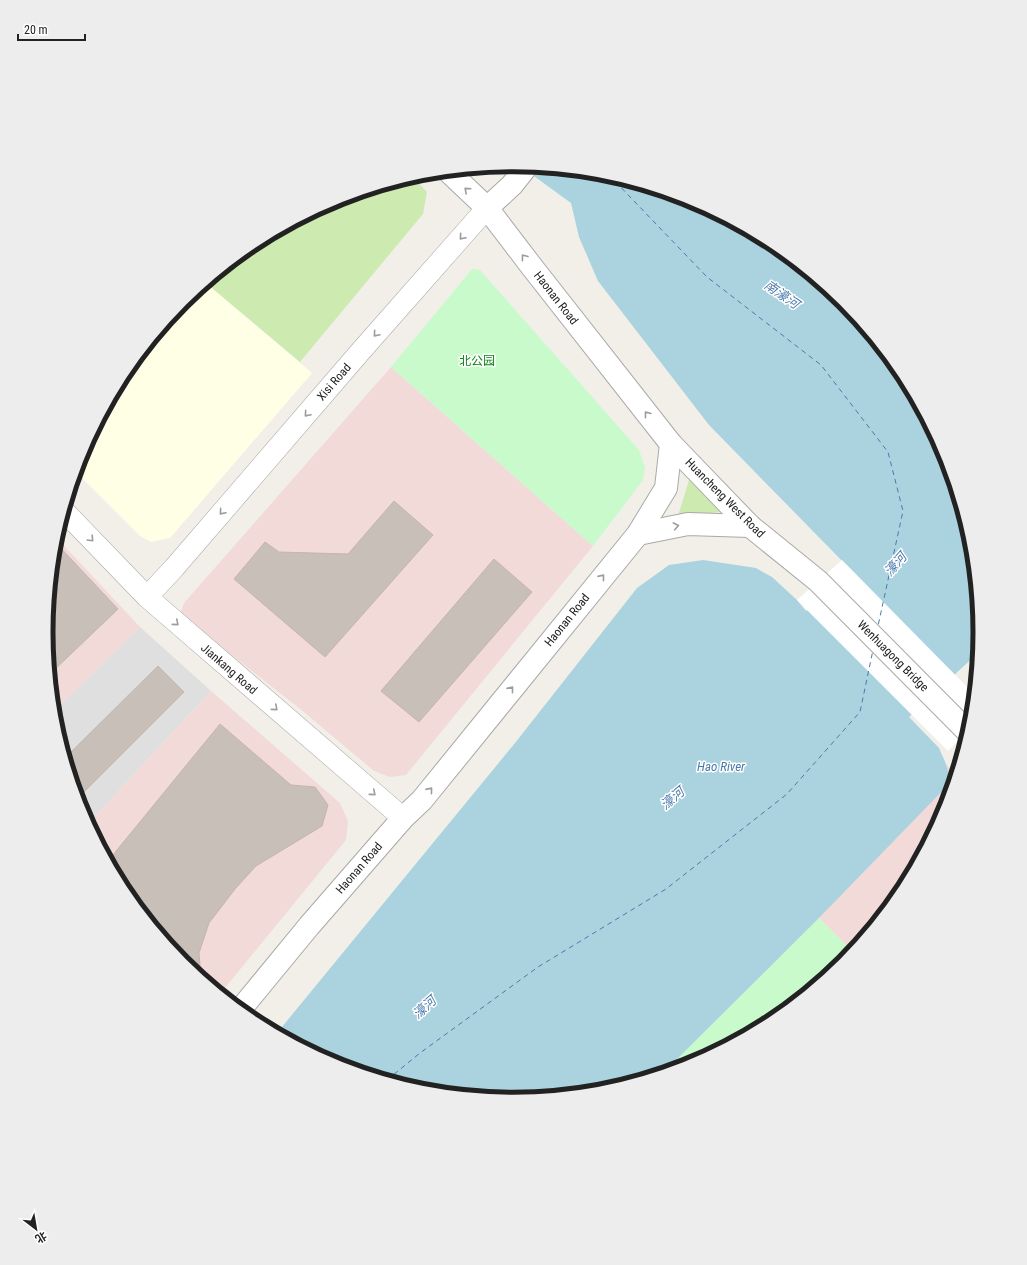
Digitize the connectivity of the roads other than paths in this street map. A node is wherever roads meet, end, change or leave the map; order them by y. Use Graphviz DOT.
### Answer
graph roads {
  1 [pos="523,172"];
  2 [pos="452,176"];
  3 [pos="487,208"];
  4 [pos="671,444"];
  5 [pos="68,516"];
  6 [pos="750,526"];
  7 [pos="638,534"];
  8 [pos="818,581"];
  9 [pos="147,598"];
  10 [pos="963,728"];
  11 [pos="403,818"];
  12 [pos="244,1005"];
  1 -- 3 [label="street"];
  3 -- 2 [label="street, one-way"];
  4 -- 3 [label="street, Haonan Road, one-way"];
  3 -- 9 [label="street, Xisi Road, one-way"];
  4 -- 6 [label="street, Huancheng West Road"];
  4 -- 7 [label="street, Haonan Road"];
  5 -- 9 [label="street, Jiankang Road, one-way"];
  7 -- 6 [label="street, one-way"];
  6 -- 8 [label="street, Huancheng West Road"];
  11 -- 7 [label="street, Haonan Road, one-way"];
  8 -- 10 [label="street, Wenhuagong Bridge"];
  9 -- 11 [label="street, Jiankang Road, one-way"];
  11 -- 12 [label="street, Haonan Road"];
}
